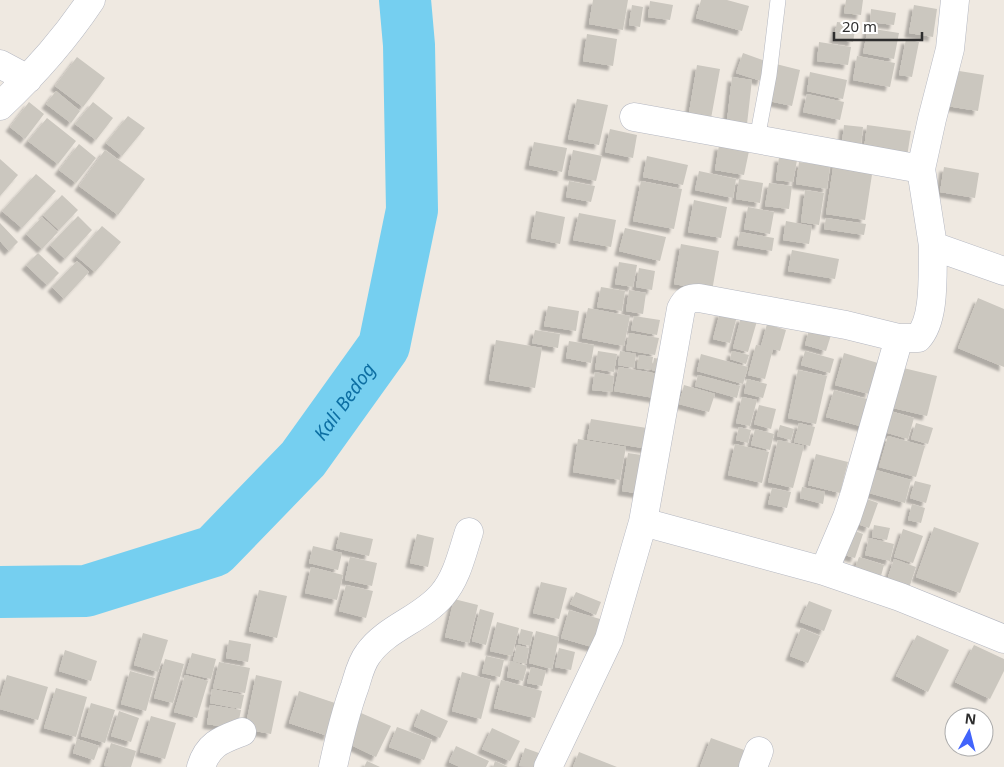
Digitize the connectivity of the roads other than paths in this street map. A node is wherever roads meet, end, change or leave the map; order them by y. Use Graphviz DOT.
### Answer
graph roads {
  1 [pos="91,0"];
  2 [pos="778,0"];
  3 [pos="955,0"];
  4 [pos="0,64"];
  5 [pos="28,79"];
  6 [pos="0,106"];
  7 [pos="634,117"];
  8 [pos="757,140"];
  9 [pos="921,169"];
  10 [pos="933,246"];
  11 [pos="1004,270"];
  12 [pos="899,338"];
  13 [pos="643,522"];
  14 [pos="469,532"];
  15 [pos="824,571"];
  16 [pos="1004,639"];
  17 [pos="242,732"];
  18 [pos="201,767"];
  19 [pos="332,767"];
  20 [pos="548,767"];
  1 -- 5 [label="street"];
  2 -- 8 [label="lane"];
  3 -- 9 [label="street"];
  4 -- 5 [label="street"];
  5 -- 6 [label="street"];
  7 -- 8 [label="street"];
  8 -- 9 [label="street"];
  9 -- 10 [label="street"];
  10 -- 11 [label="street"];
  10 -- 12 [label="street"];
  12 -- 13 [label="street"];
  12 -- 15 [label="street"];
  13 -- 15 [label="street"];
  13 -- 20 [label="street"];
  14 -- 19 [label="street"];
  15 -- 16 [label="street"];
  17 -- 18 [label="street"];
}
